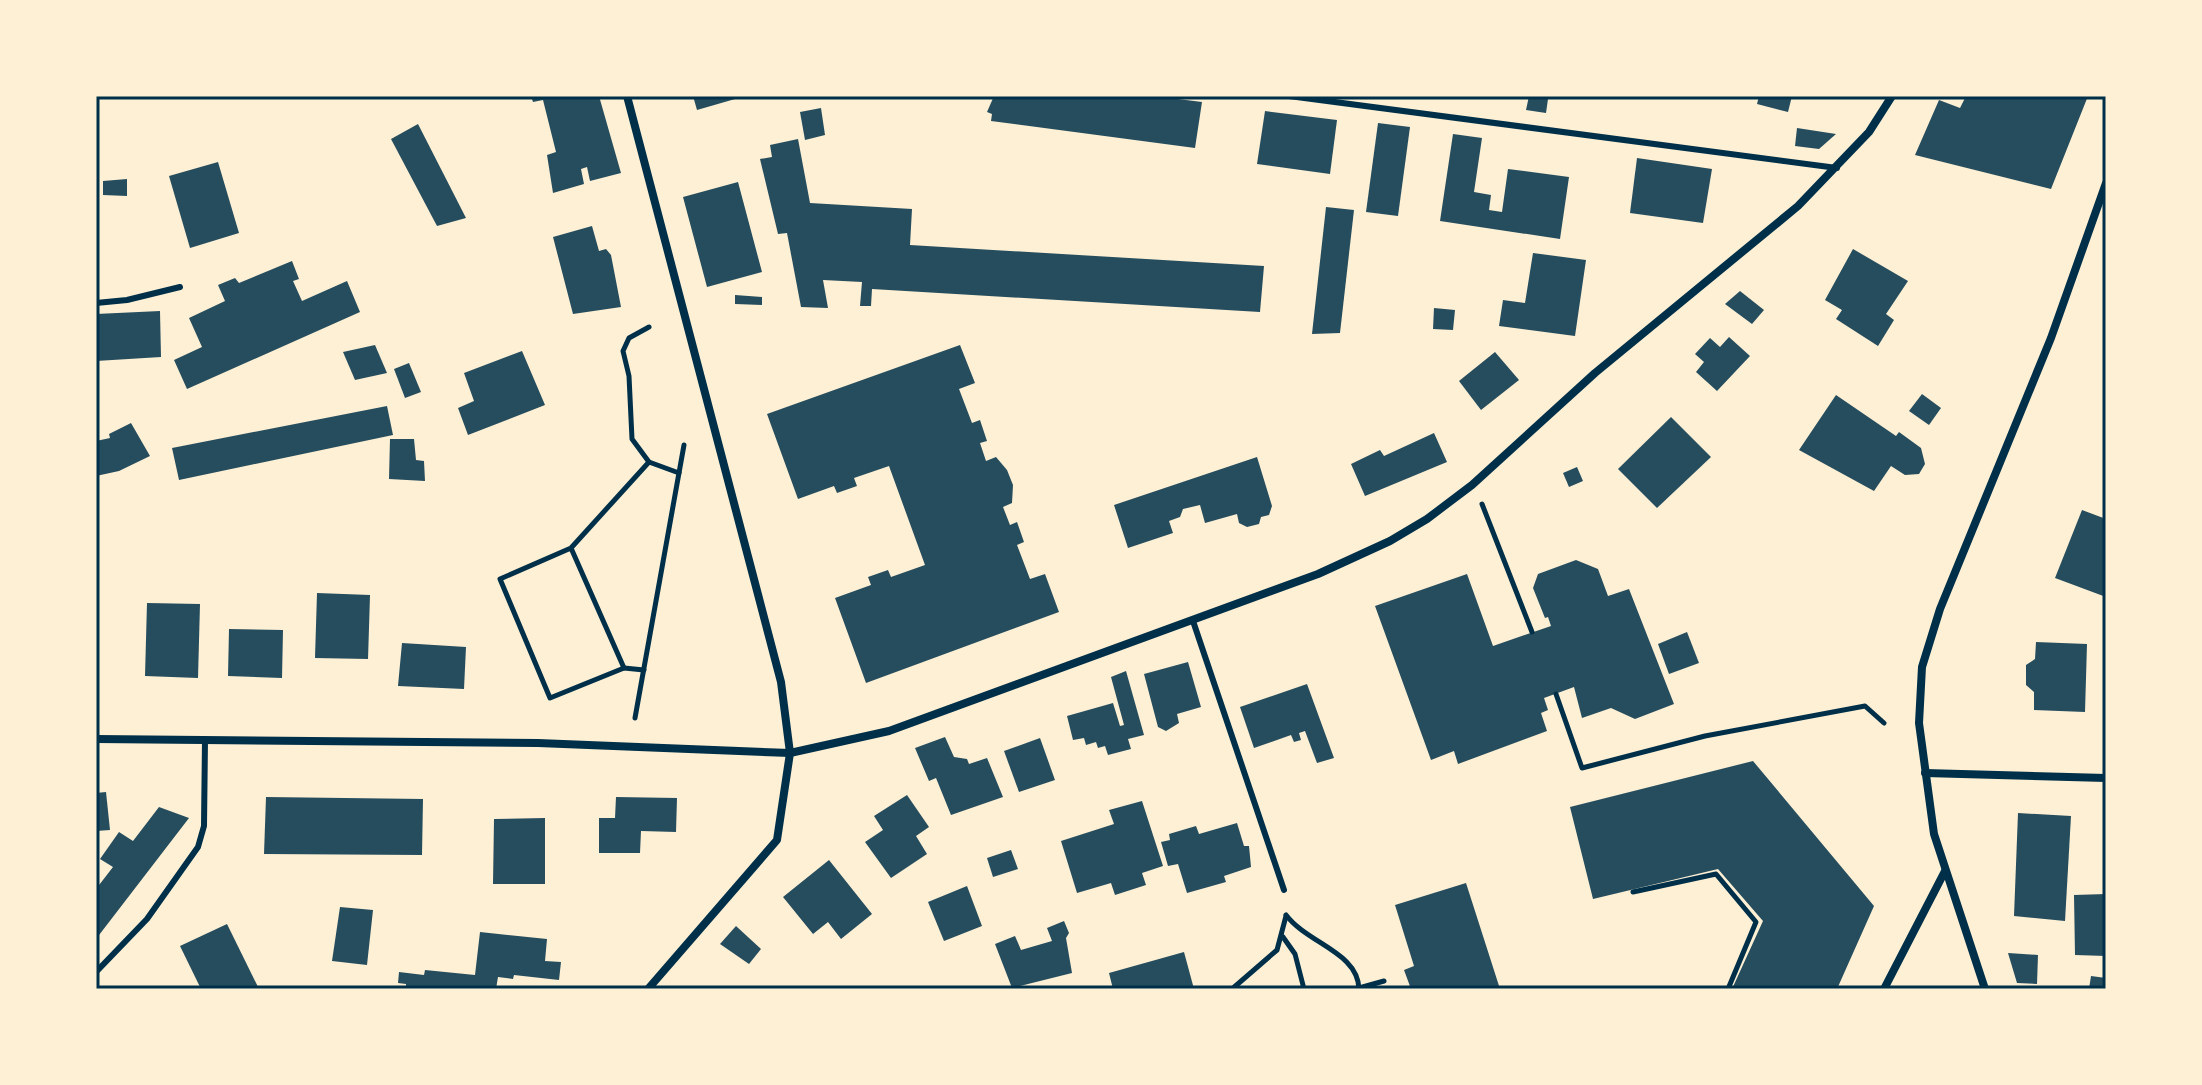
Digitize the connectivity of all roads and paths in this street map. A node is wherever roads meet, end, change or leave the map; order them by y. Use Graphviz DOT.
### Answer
graph roads {
  1 [pos="627,96"];
  2 [pos="1289,96"];
  3 [pos="1892,96"];
  4 [pos="1837,168"];
  5 [pos="2106,183"];
  6 [pos="180,287"];
  7 [pos="96,303"];
  8 [pos="649,327"];
  9 [pos="684,445"];
  10 [pos="649,462"];
  11 [pos="679,473"];
  12 [pos="1472,485"];
  13 [pos="571,548"];
  14 [pos="1193,621"];
  15 [pos="1532,632"];
  16 [pos="624,668"];
  17 [pos="644,670"];
  18 [pos="1556,694"];
  19 [pos="635,718"];
  20 [pos="1884,723"];
  21 [pos="96,739"];
  22 [pos="205,740"];
  23 [pos="790,753"];
  24 [pos="1925,773"];
  25 [pos="2106,778"];
  26 [pos="1945,871"];
  27 [pos="1284,890"];
  28 [pos="1633,892"];
  29 [pos="1288,903"];
  30 [pos="1286,915"];
  31 [pos="1282,936"];
  32 [pos="96,972"];
  33 [pos="1384,981"];
  34 [pos="648,989"];
  35 [pos="1232,989"];
  36 [pos="1304,989"];
  37 [pos="1359,989"];
  38 [pos="1728,989"];
  39 [pos="1884,989"];
  40 [pos="1985,989"];
  1 -- 23 [label="street"];
  2 -- 4 [label="lane"];
  3 -- 4 [label="street"];
  4 -- 12 [label="street"];
  5 -- 24 [label="street"];
  6 -- 7 [label="lane"];
  8 -- 10 [label="path"];
  9 -- 11 [label="path"];
  10 -- 11 [label="path"];
  10 -- 13 [label="path"];
  11 -- 17 [label="path"];
  12 -- 14 [label="street"];
  12 -- 15 [label="path"];
  13 -- 16 [label="path"];
  13 -- 16 [label="path"];
  14 -- 23 [label="street"];
  14 -- 27 [label="lane"];
  16 -- 17 [label="path"];
  17 -- 19 [label="path"];
  18 -- 20 [label="path"];
  21 -- 22 [label="street"];
  22 -- 23 [label="street"];
  22 -- 32 [label="lane"];
  23 -- 34 [label="street"];
  24 -- 25 [label="street"];
  24 -- 26 [label="street"];
  26 -- 39 [label="street"];
  26 -- 40 [label="street"];
  28 -- 38 [label="path"];
  29 -- 30 [label="path"];
  30 -- 31 [label="path"];
  30 -- 37 [label="path"];
  31 -- 35 [label="path"];
  31 -- 36 [label="path"];
  33 -- 37 [label="path"];
}
